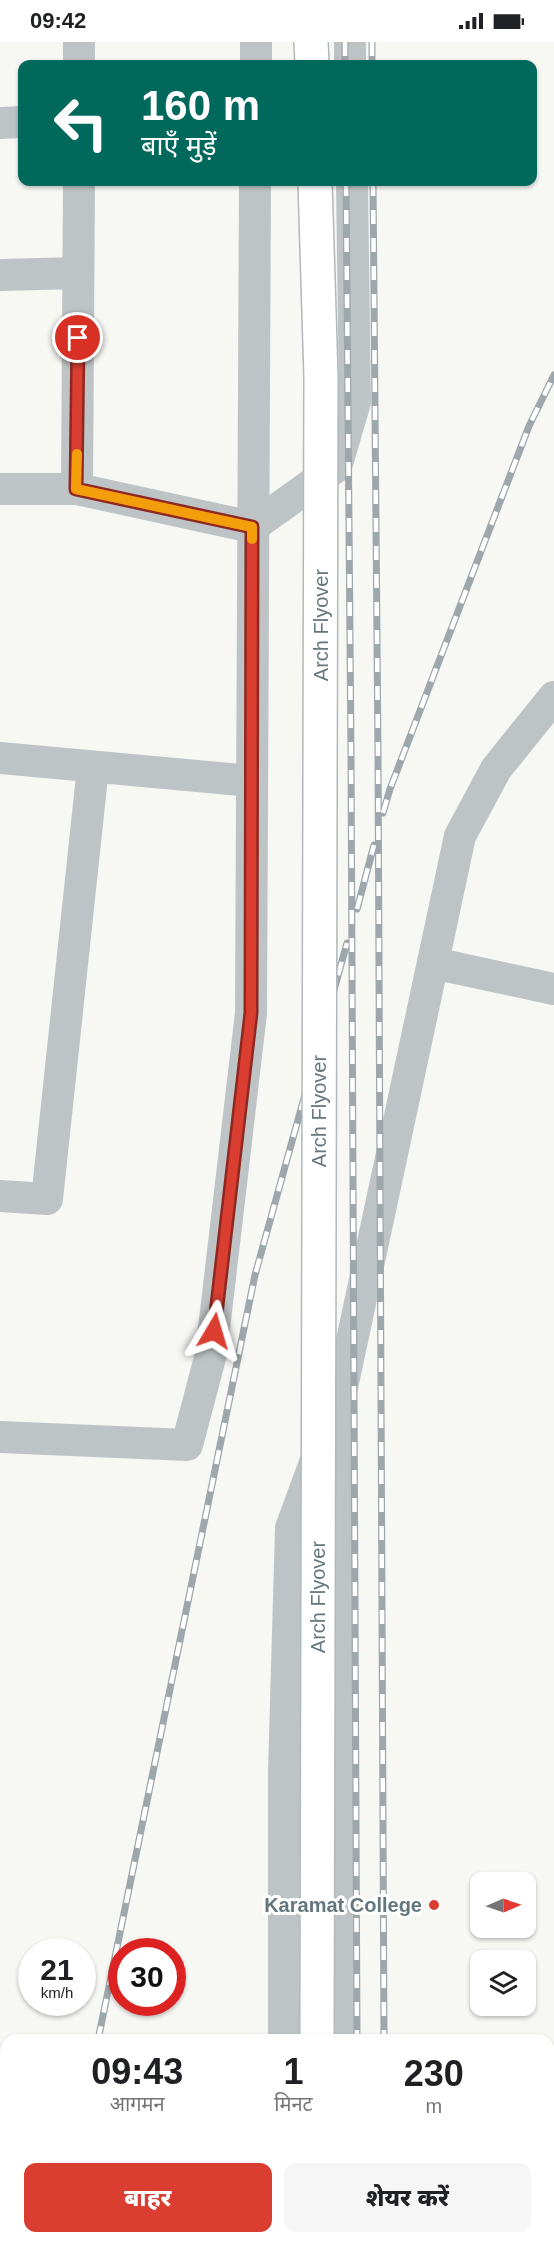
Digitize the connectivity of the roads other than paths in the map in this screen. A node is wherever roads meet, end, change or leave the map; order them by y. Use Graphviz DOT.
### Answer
graph roads {
  1 [pos="79,42"];
  2 [pos="256,42"];
  3 [pos="311,42"];
  4 [pos="350,42"];
  5 [pos="79,60"];
  6 [pos="256,60"];
  7 [pos="312,60"];
  8 [pos="350,60"];
  9 [pos="18,122"];
  10 [pos="0,123"];
  11 [pos="79,186"];
  12 [pos="255,186"];
  13 [pos="315,186"];
  14 [pos="352,186"];
  15 [pos="78,273"];
  16 [pos="0,275"];
  17 [pos="0,489"];
  18 [pos="76,489"];
  19 [pos="252,527"];
  20 [pos="554,697"];
  21 [pos="0,758"];
  22 [pos="93,767"];
  23 [pos="252,780"];
  24 [pos="433,963"];
  25 [pos="554,989"];
  26 [pos="0,1196"];
  27 [pos="340,1392"];
  28 [pos="0,1437"];
  29 [pos="284,2034"];
  30 [pos="317,2034"];
  31 [pos="342,2034"];
  1 -- 5 [label="street"];
  2 -- 6 [label="street"];
  3 -- 7 [label="main road"];
  4 -- 8 [label="street"];
  9 -- 10 [label="street"];
  11 -- 15 [label="street"];
  12 -- 19 [label="street"];
  13 -- 30 [label="main road, Arch Flyover, bridge"];
  14 -- 19 [label="street"];
  15 -- 16 [label="street"];
  15 -- 18 [label="street"];
  17 -- 18 [label="street"];
  18 -- 19 [label="street"];
  19 -- 23 [label="street"];
  20 -- 24 [label="street"];
  21 -- 22 [label="street"];
  22 -- 23 [label="street"];
  22 -- 26 [label="street"];
  23 -- 28 [label="street"];
  24 -- 25 [label="street"];
  24 -- 27 [label="street"];
  27 -- 29 [label="street"];
  27 -- 31 [label="street"];
}
